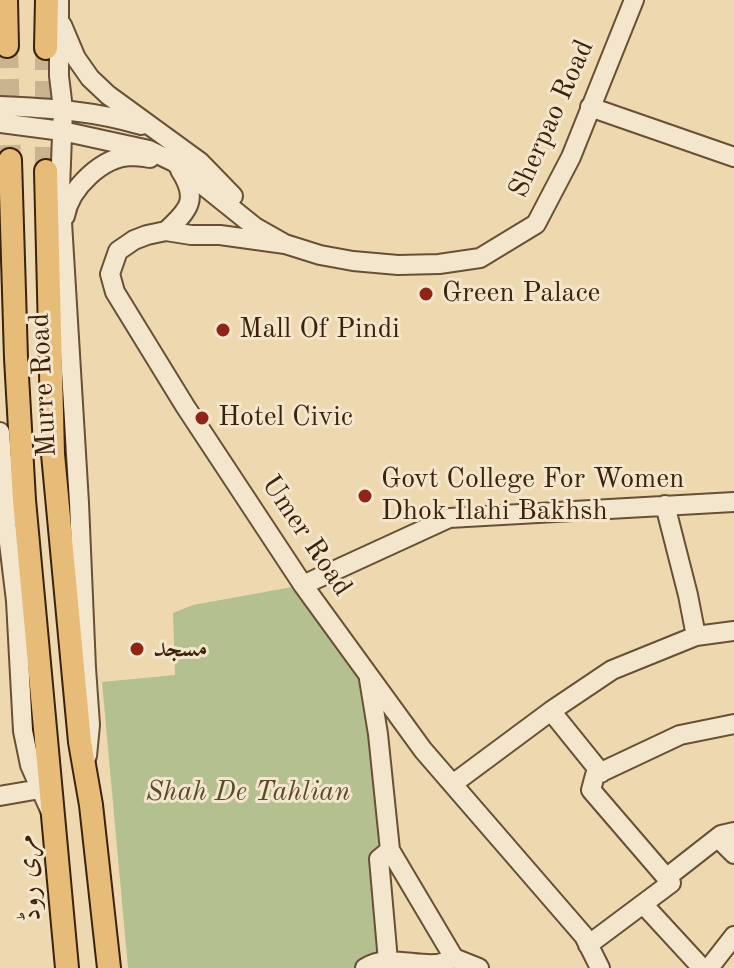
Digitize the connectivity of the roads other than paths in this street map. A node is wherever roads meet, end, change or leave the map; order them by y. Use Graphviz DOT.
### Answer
graph roads {
  1 [pos="6,0"];
  2 [pos="634,0"];
  3 [pos="55,6"];
  4 [pos="7,46"];
  5 [pos="46,48"];
  6 [pos="0,106"];
  7 [pos="590,107"];
  8 [pos="63,109"];
  9 [pos="0,123"];
  10 [pos="155,129"];
  11 [pos="62,131"];
  12 [pos="734,157"];
  13 [pos="10,160"];
  14 [pos="174,162"];
  15 [pos="46,171"];
  16 [pos="63,227"];
  17 [pos="166,231"];
  18 [pos="285,244"];
  19 [pos="0,432"];
  20 [pos="734,502"];
  21 [pos="665,505"];
  22 [pos="3,526"];
  23 [pos="303,585"];
  24 [pos="734,631"];
  25 [pos="696,636"];
  26 [pos="368,675"];
  27 [pos="551,711"];
  28 [pos="734,724"];
  29 [pos="85,766"];
  30 [pos="601,773"];
  31 [pos="454,783"];
  32 [pos="40,789"];
  33 [pos="0,796"];
  34 [pos="54,819"];
  35 [pos="726,835"];
  36 [pos="390,850"];
  37 [pos="734,854"];
  38 [pos="666,878"];
  39 [pos="643,904"];
  40 [pos="734,936"];
  41 [pos="588,945"];
  42 [pos="454,958"];
  43 [pos="388,961"];
  44 [pos="67,968"];
  45 [pos="109,968"];
  46 [pos="365,968"];
  47 [pos="479,968"];
  48 [pos="600,968"];
  49 [pos="702,968"];
  50 [pos="709,968"];
  1 -- 4 [label="main road"];
  2 -- 7 [label="street, Sherpao Road"];
  3 -- 5 [label="main road"];
  3 -- 8 [label="street, Murre Road"];
  3 -- 10 [label="street"];
  6 -- 8 [label="street"];
  7 -- 12 [label="street"];
  7 -- 18 [label="street, Sherpao Road"];
  8 -- 10 [label="street"];
  8 -- 11 [label="street, Murre Road"];
  9 -- 11 [label="street, Sherpao Road"];
  10 -- 18 [label="street"];
  11 -- 14 [label="street, Sherpao Road"];
  11 -- 16 [label="street, Murre Road"];
  13 -- 34 [label="main road, مری روڈ"];
  14 -- 16 [label="street"];
  14 -- 17 [label="street"];
  14 -- 18 [label="street, Sherpao Road"];
  15 -- 29 [label="main road"];
  16 -- 29 [label="street, Murre Road"];
  17 -- 18 [label="street, Umer Road"];
  17 -- 23 [label="street, Umer Road"];
  19 -- 22 [label="street, Murre Road"];
  20 -- 21 [label="street"];
  21 -- 23 [label="street"];
  21 -- 25 [label="street"];
  22 -- 32 [label="street, Murre Road"];
  23 -- 26 [label="street, Umer Road"];
  24 -- 25 [label="street"];
  25 -- 27 [label="street"];
  26 -- 31 [label="street, Umer Road"];
  26 -- 36 [label="street"];
  27 -- 30 [label="street"];
  27 -- 31 [label="street"];
  28 -- 30 [label="street"];
  29 -- 45 [label="main road"];
  30 -- 38 [label="street"];
  31 -- 41 [label="street, Umer Road"];
  32 -- 33 [label="street"];
  32 -- 34 [label="street, Murre Road"];
  34 -- 44 [label="main road, مری روڈ"];
  35 -- 37 [label="street"];
  35 -- 38 [label="street"];
  36 -- 42 [label="street"];
  36 -- 43 [label="street"];
  38 -- 39 [label="street"];
  39 -- 41 [label="street"];
  39 -- 49 [label="street"];
  40 -- 50 [label="street"];
  41 -- 48 [label="street, Umer Road"];
  42 -- 43 [label="street"];
  42 -- 47 [label="street"];
  43 -- 46 [label="street"];
}
